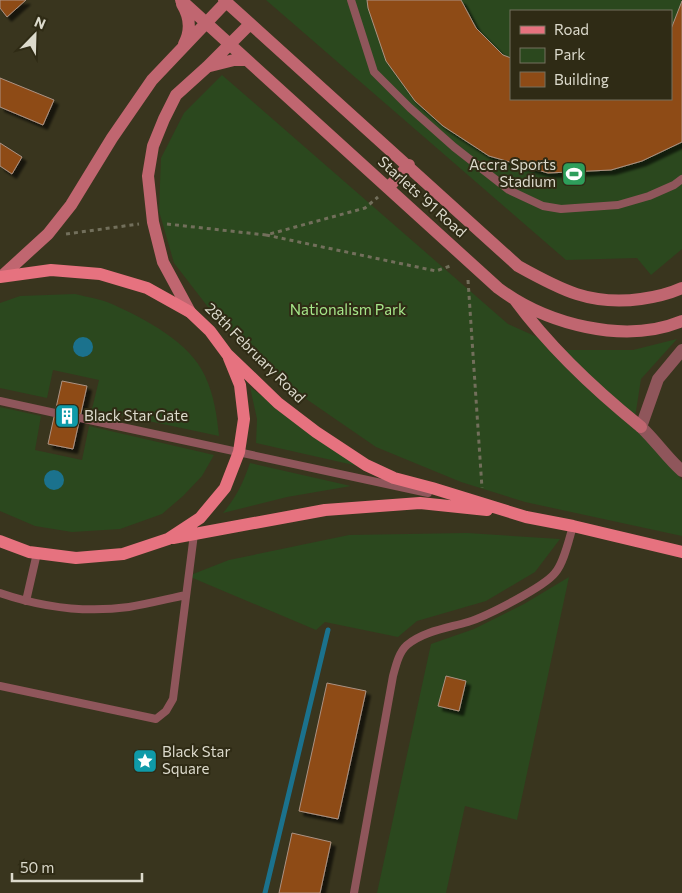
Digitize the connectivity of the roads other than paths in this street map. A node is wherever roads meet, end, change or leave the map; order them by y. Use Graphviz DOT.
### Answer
graph roads {
  1 [pos="180,0"];
  2 [pos="351,0"];
  3 [pos="225,1"];
  4 [pos="207,23"];
  5 [pos="250,24"];
  6 [pos="230,45"];
  7 [pos="180,51"];
  8 [pos="247,60"];
  9 [pos="207,67"];
  10 [pos="409,165"];
  11 [pos="682,178"];
  12 [pos="388,188"];
  13 [pos="1,277"];
  14 [pos="682,288"];
  15 [pos="515,300"];
  16 [pos="190,312"];
  17 [pos="682,321"];
  18 [pos="682,350"];
  19 [pos="227,354"];
  20 [pos="0,401"];
  21 [pos="55,413"];
  22 [pos="80,418"];
  23 [pos="641,427"];
  24 [pos="239,452"];
  25 [pos="682,471"];
  26 [pos="517,514"];
  27 [pos="574,526"];
  28 [pos="194,534"];
  29 [pos="168,539"];
  30 [pos="0,541"];
  31 [pos="682,552"];
  32 [pos="37,553"];
  33 [pos="0,593"];
  34 [pos="186,595"];
  35 [pos="26,601"];
  36 [pos="0,686"];
  37 [pos="354,893"];
  1 -- 4 [label="main road, Starlets '91 Road"];
  1 -- 7 [label="main road"];
  2 -- 11 [label="lane"];
  3 -- 4 [label="main road"];
  3 -- 5 [label="main road, Starlets '91 Road"];
  4 -- 6 [label="main road, Starlets '91 Road"];
  4 -- 7 [label="main road"];
  5 -- 6 [label="main road, 28th February Road"];
  5 -- 10 [label="main road, Starlets '91 Road"];
  6 -- 8 [label="main road, Starlets '91 Road"];
  6 -- 9 [label="main road, 28th February Road"];
  7 -- 13 [label="main road"];
  8 -- 9 [label="main road"];
  8 -- 12 [label="main road, Starlets '91 Road"];
  9 -- 16 [label="main road, 28th February Road"];
  10 -- 12 [label="main road"];
  10 -- 14 [label="main road, Starlets '91 Road"];
  12 -- 15 [label="main road, Starlets '91 Road"];
  13 -- 16 [label="main road"];
  15 -- 17 [label="main road, Starlets '91 Road"];
  15 -- 23 [label="main road"];
  16 -- 19 [label="main road, 28th February Road"];
  18 -- 23 [label="street"];
  19 -- 24 [label="main road"];
  19 -- 26 [label="main road, 28th February Road"];
  20 -- 21 [label="lane"];
  22 -- 24 [label="lane"];
  23 -- 25 [label="street"];
  24 -- 26 [label="lane"];
  24 -- 29 [label="main road"];
  26 -- 27 [label="main road, 28th February Road"];
  26 -- 28 [label="main road, 28th February Road"];
  27 -- 31 [label="main road, 28th February Road"];
  27 -- 37 [label="lane"];
  28 -- 29 [label="main road, 28th February Road"];
  28 -- 34 [label="lane"];
  29 -- 32 [label="main road"];
  30 -- 32 [label="main road"];
  32 -- 35 [label="lane"];
  33 -- 35 [label="lane"];
  34 -- 35 [label="lane"];
  34 -- 36 [label="lane"];
}
